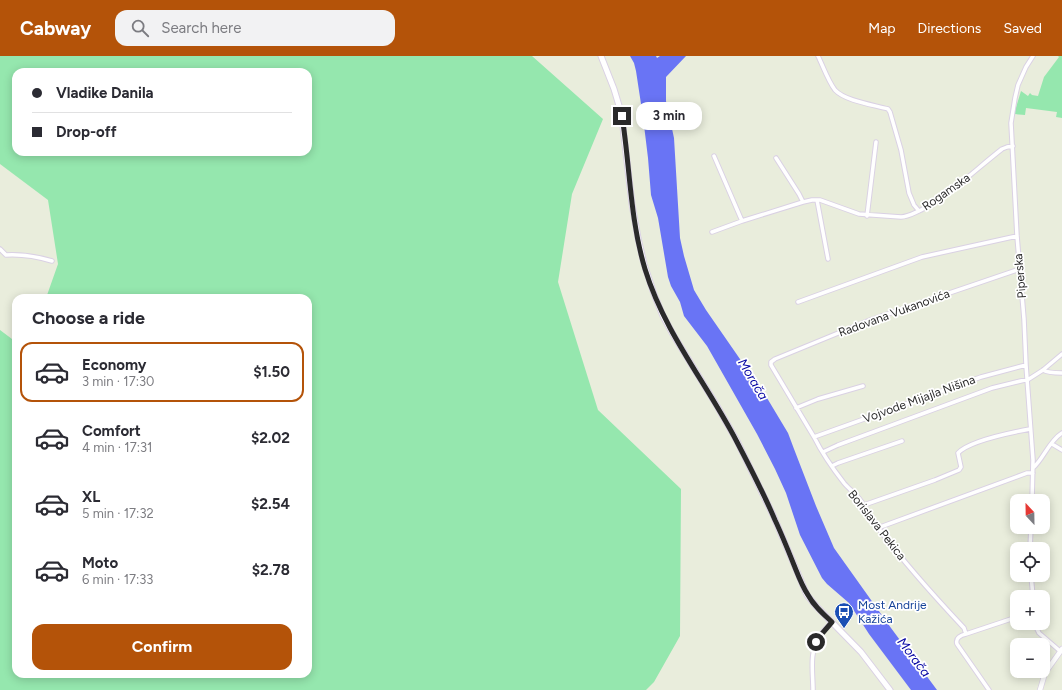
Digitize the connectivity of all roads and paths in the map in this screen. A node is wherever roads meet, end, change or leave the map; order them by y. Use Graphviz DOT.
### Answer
graph roads {
  1 [pos="601,56"];
  2 [pos="818,56"];
  3 [pos="1033,56"];
  4 [pos="876,142"];
  5 [pos="1013,146"];
  6 [pos="714,156"];
  7 [pos="776,158"];
  8 [pos="816,200"];
  9 [pos="803,202"];
  10 [pos="919,211"];
  11 [pos="867,216"];
  12 [pos="742,221"];
  13 [pos="712,232"];
  14 [pos="1017,236"];
  15 [pos="0,249"];
  16 [pos="828,259"];
  17 [pos="52,261"];
  18 [pos="1020,269"];
  19 [pos="798,302"];
  20 [pos="1062,354"];
  21 [pos="771,362"];
  22 [pos="1026,365"];
  23 [pos="1043,370"];
  24 [pos="1062,373"];
  25 [pos="1027,379"];
  26 [pos="863,386"];
  27 [pos="796,408"];
  28 [pos="1030,428"];
  29 [pos="1062,433"];
  30 [pos="814,437"];
  31 [pos="902,441"];
  32 [pos="1052,444"];
  33 [pos="1062,450"];
  34 [pos="822,452"];
  35 [pos="832,466"];
  36 [pos="1033,468"];
  37 [pos="1033,473"];
  38 [pos="1032,494"];
  39 [pos="864,505"];
  40 [pos="879,528"];
  41 [pos="1010,619"];
  42 [pos="832,622"];
  43 [pos="1038,630"];
  44 [pos="966,634"];
  45 [pos="1061,650"];
  46 [pos="813,690"];
  47 [pos="890,690"];
  48 [pos="989,690"];
  49 [pos="1040,690"];
  1 -- 42 [label="main road"];
  2 -- 10 [label="street"];
  3 -- 5 [label="street, Piperska"];
  4 -- 11 [label="street"];
  5 -- 10 [label="street, Rogamska"];
  5 -- 14 [label="street, Piperska"];
  6 -- 12 [label="street"];
  7 -- 9 [label="street"];
  8 -- 9 [label="street, Rogamska"];
  8 -- 11 [label="street, Rogamska"];
  8 -- 16 [label="street"];
  9 -- 12 [label="street, Rogamska"];
  10 -- 11 [label="street, Rogamska"];
  12 -- 13 [label="street, Rogamska"];
  14 -- 18 [label="street, Piperska"];
  14 -- 19 [label="street"];
  15 -- 17 [label="street"];
  18 -- 21 [label="street, Radovana Vukanovića"];
  18 -- 22 [label="street, Piperska"];
  20 -- 23 [label="street"];
  21 -- 27 [label="street, Borislava Pekica"];
  22 -- 25 [label="street, Piperska"];
  22 -- 30 [label="street, Vojvode Mijajla Nišina"];
  23 -- 24 [label="street"];
  23 -- 25 [label="street"];
  25 -- 28 [label="street, Piperska"];
  25 -- 34 [label="street"];
  26 -- 27 [label="street"];
  27 -- 30 [label="street, Borislava Pekica"];
  28 -- 36 [label="street, Piperska"];
  28 -- 39 [label="street"];
  29 -- 32 [label="street"];
  30 -- 34 [label="street, Borislava Pekica"];
  31 -- 35 [label="street"];
  32 -- 33 [label="street"];
  32 -- 36 [label="street"];
  34 -- 35 [label="street, Borislava Pekica"];
  35 -- 39 [label="street, Borislava Pekica"];
  36 -- 37 [label="street, Piperska"];
  37 -- 38 [label="street, Piperska"];
  37 -- 40 [label="street"];
  39 -- 40 [label="street, Borislava Pekica"];
  40 -- 44 [label="street, Borislava Pekica"];
  41 -- 44 [label="street"];
  42 -- 46 [label="street"];
  42 -- 47 [label="main road"];
  43 -- 45 [label="street"];
  44 -- 48 [label="street"];
  45 -- 49 [label="street"];
}
